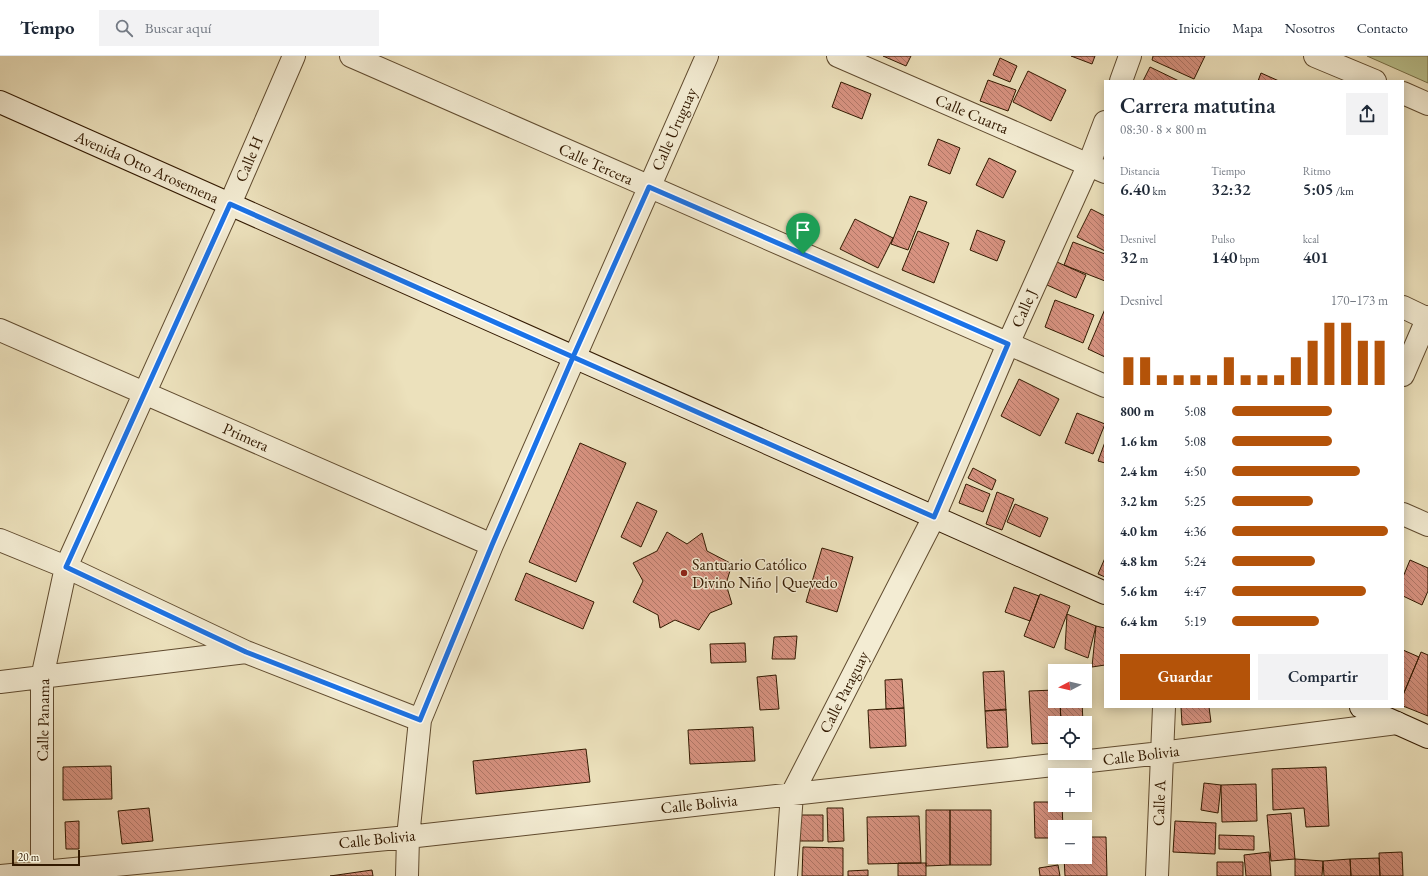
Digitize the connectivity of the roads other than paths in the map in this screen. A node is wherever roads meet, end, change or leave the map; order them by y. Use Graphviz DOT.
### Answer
graph roads {
  1 [pos="294,56"];
  2 [pos="351,56"];
  3 [pos="707,56"];
  4 [pos="838,56"];
  5 [pos="1130,56"];
  6 [pos="1316,56"];
  7 [pos="1120,80"];
  8 [pos="1373,80"];
  9 [pos="1404,93"];
  10 [pos="0,102"];
  11 [pos="1428,104"];
  12 [pos="1104,128"];
  13 [pos="1097,168"];
  14 [pos="649,187"];
  15 [pos="230,204"];
  16 [pos="1404,307"];
  17 [pos="1428,318"];
  18 [pos="0,330"];
  19 [pos="1008,344"];
  20 [pos="573,357"];
  21 [pos="1404,373"];
  22 [pos="1104,386"];
  23 [pos="146,393"];
  24 [pos="1404,514"];
  25 [pos="934,517"];
  26 [pos="1428,525"];
  27 [pos="0,540"];
  28 [pos="492,545"];
  29 [pos="66,567"];
  30 [pos="1104,593"];
  31 [pos="246,652"];
  32 [pos="42,678"];
  33 [pos="0,682"];
  34 [pos="1164,708"];
  35 [pos="1363,708"];
  36 [pos="420,720"];
  37 [pos="1397,723"];
  38 [pos="1428,737"];
  39 [pos="1161,753"];
  40 [pos="792,794"];
  41 [pos="408,837"];
  42 [pos="42,874"];
  43 [pos="1,876"];
  44 [pos="407,876"];
  45 [pos="786,876"];
  46 [pos="1157,876"];
  1 -- 15 [label="street, Calle H"];
  2 -- 14 [label="street, Calle Tercera"];
  3 -- 14 [label="street, Calle Uruguay"];
  4 -- 13 [label="street, Calle Cuarta"];
  5 -- 7 [label="street"];
  6 -- 8 [label="street"];
  9 -- 11 [label="street"];
  10 -- 15 [label="street, Avenida Otto Arosemena"];
  12 -- 13 [label="street, Calle J"];
  13 -- 19 [label="street, Calle J"];
  14 -- 19 [label="street, Calle Tercera"];
  14 -- 20 [label="street, Calle Uruguay"];
  15 -- 20 [label="street, Avenida Otto Arosemena"];
  15 -- 23 [label="street, Calle H"];
  16 -- 17 [label="street"];
  17 -- 21 [label="street"];
  18 -- 23 [label="street, Primera"];
  19 -- 22 [label="street, Calle Tercera"];
  19 -- 25 [label="street, Calle J"];
  20 -- 25 [label="street, Avenida Otto Arosemena"];
  20 -- 28 [label="street, Calle Uruguay"];
  23 -- 28 [label="street, Primera"];
  23 -- 29 [label="street, Calle H"];
  24 -- 26 [label="street"];
  25 -- 30 [label="street, Avenida Otto Arosemena"];
  25 -- 40 [label="street, Calle Paraguay"];
  27 -- 29 [label="street"];
  28 -- 36 [label="street, Calle Uruguay"];
  29 -- 31 [label="street"];
  29 -- 32 [label="street, Calle Panama"];
  31 -- 32 [label="street"];
  31 -- 36 [label="street"];
  32 -- 33 [label="street"];
  32 -- 42 [label="street, Calle Panama"];
  34 -- 39 [label="street, Calle A"];
  35 -- 37 [label="street"];
  36 -- 41 [label="street, Calle Uruguay"];
  37 -- 38 [label="street"];
  37 -- 39 [label="street, Calle Bolivia"];
  39 -- 40 [label="street, Calle Bolivia"];
  39 -- 46 [label="street, Calle A"];
  40 -- 41 [label="street, Calle Bolivia"];
  40 -- 45 [label="street, Calle Paraguay"];
  41 -- 42 [label="street, Calle Bolivia"];
  41 -- 44 [label="street, Calle Uruguay"];
  42 -- 43 [label="street, Calle Bolivia"];
}
